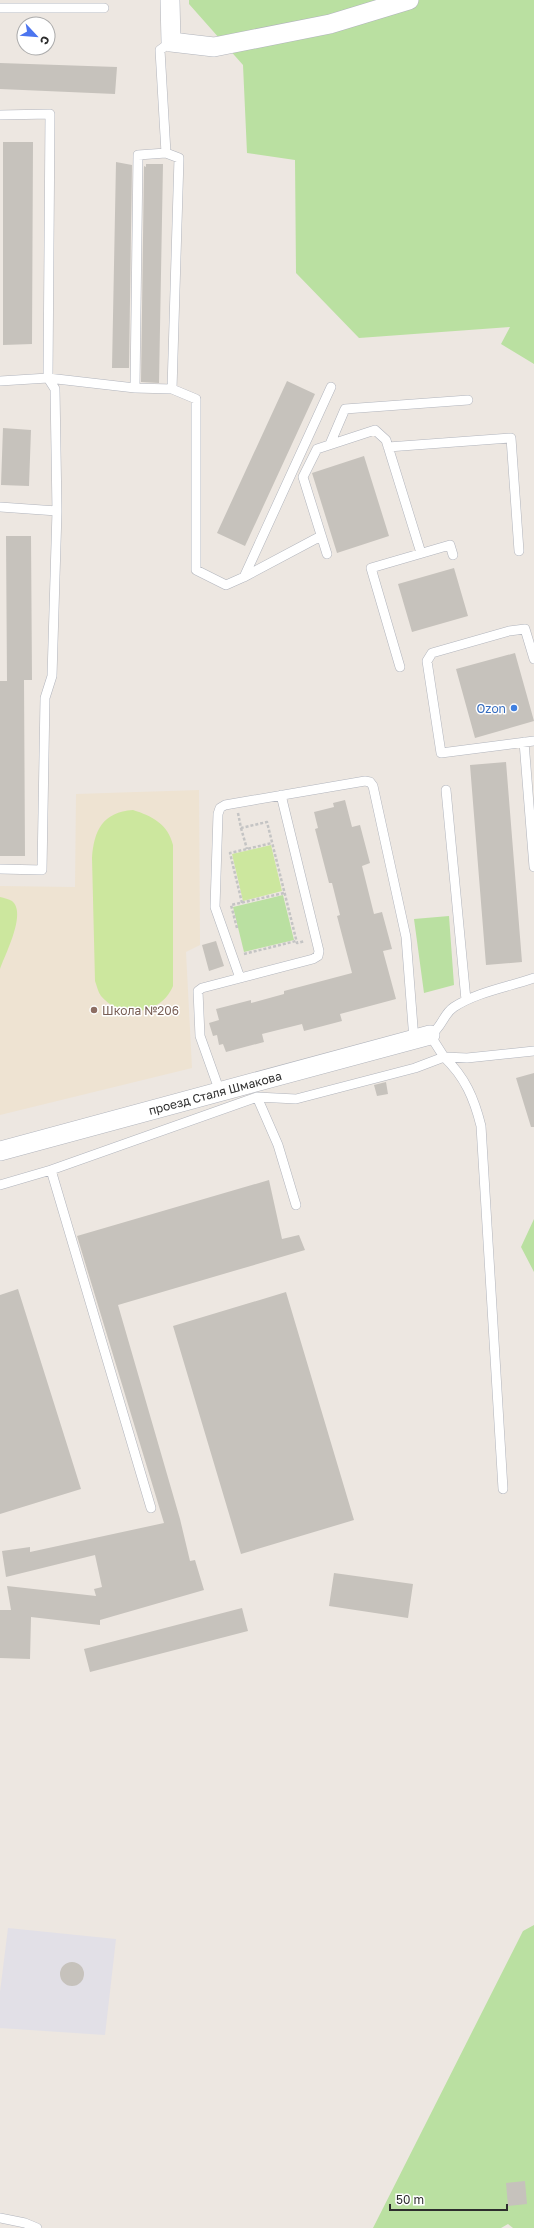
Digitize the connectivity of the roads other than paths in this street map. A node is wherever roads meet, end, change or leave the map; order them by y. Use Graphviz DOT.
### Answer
graph roads {
  1 [pos="170,0"];
  2 [pos="408,0"];
  3 [pos="0,8"];
  4 [pos="104,8"];
  5 [pos="171,42"];
  6 [pos="0,115"];
  7 [pos="166,153"];
  8 [pos="48,378"];
  9 [pos="0,381"];
  10 [pos="331,387"];
  11 [pos="135,388"];
  12 [pos="172,389"];
  13 [pos="468,400"];
  14 [pos="330,444"];
  15 [pos="388,447"];
  16 [pos="0,507"];
  17 [pos="57,511"];
  18 [pos="321,536"];
  19 [pos="519,551"];
  20 [pos="421,553"];
  21 [pos="327,554"];
  22 [pos="453,555"];
  23 [pos="244,577"];
  24 [pos="534,659"];
  25 [pos="400,666"];
  26 [pos="534,741"];
  27 [pos="524,742"];
  28 [pos="446,790"];
  29 [pos="282,795"];
  30 [pos="534,867"];
  31 [pos="0,869"];
  32 [pos="240,978"];
  33 [pos="534,978"];
  34 [pos="466,1000"];
  35 [pos="422,1037"];
  36 [pos="534,1051"];
  37 [pos="444,1057"];
  38 [pos="220,1092"];
  39 [pos="257,1097"];
  40 [pos="0,1151"];
  41 [pos="51,1170"];
  42 [pos="0,1185"];
  43 [pos="296,1205"];
  44 [pos="503,1489"];
  45 [pos="151,1508"];
  46 [pos="0,2218"];
  47 [pos="38,2228"];
  1 -- 5 [label="street"];
  2 -- 5 [label="street"];
  3 -- 4 [label="lane"];
  5 -- 7 [label="lane"];
  6 -- 8 [label="lane"];
  7 -- 11 [label="lane"];
  7 -- 12 [label="lane"];
  8 -- 9 [label="lane"];
  8 -- 11 [label="lane"];
  8 -- 17 [label="lane"];
  10 -- 23 [label="lane"];
  11 -- 12 [label="lane"];
  12 -- 23 [label="lane"];
  13 -- 14 [label="lane"];
  14 -- 15 [label="lane"];
  14 -- 18 [label="lane"];
  15 -- 19 [label="lane"];
  15 -- 20 [label="lane"];
  16 -- 17 [label="lane"];
  17 -- 31 [label="lane"];
  18 -- 21 [label="lane"];
  18 -- 23 [label="lane"];
  20 -- 22 [label="lane"];
  20 -- 25 [label="lane"];
  24 -- 27 [label="lane"];
  26 -- 27 [label="lane"];
  27 -- 30 [label="lane"];
  28 -- 34 [label="lane"];
  29 -- 32 [label="lane"];
  29 -- 32 [label="lane"];
  29 -- 35 [label="lane"];
  32 -- 38 [label="lane"];
  33 -- 34 [label="lane"];
  34 -- 35 [label="lane"];
  35 -- 37 [label="lane"];
  35 -- 38 [label="street, проезд Сталя Шмакова"];
  36 -- 37 [label="lane"];
  37 -- 39 [label="lane"];
  37 -- 44 [label="lane"];
  38 -- 40 [label="street, проезд Сталя Шмакова"];
  39 -- 41 [label="lane"];
  39 -- 43 [label="lane"];
  41 -- 42 [label="lane"];
  41 -- 45 [label="lane"];
  46 -- 47 [label="lane"];
}
